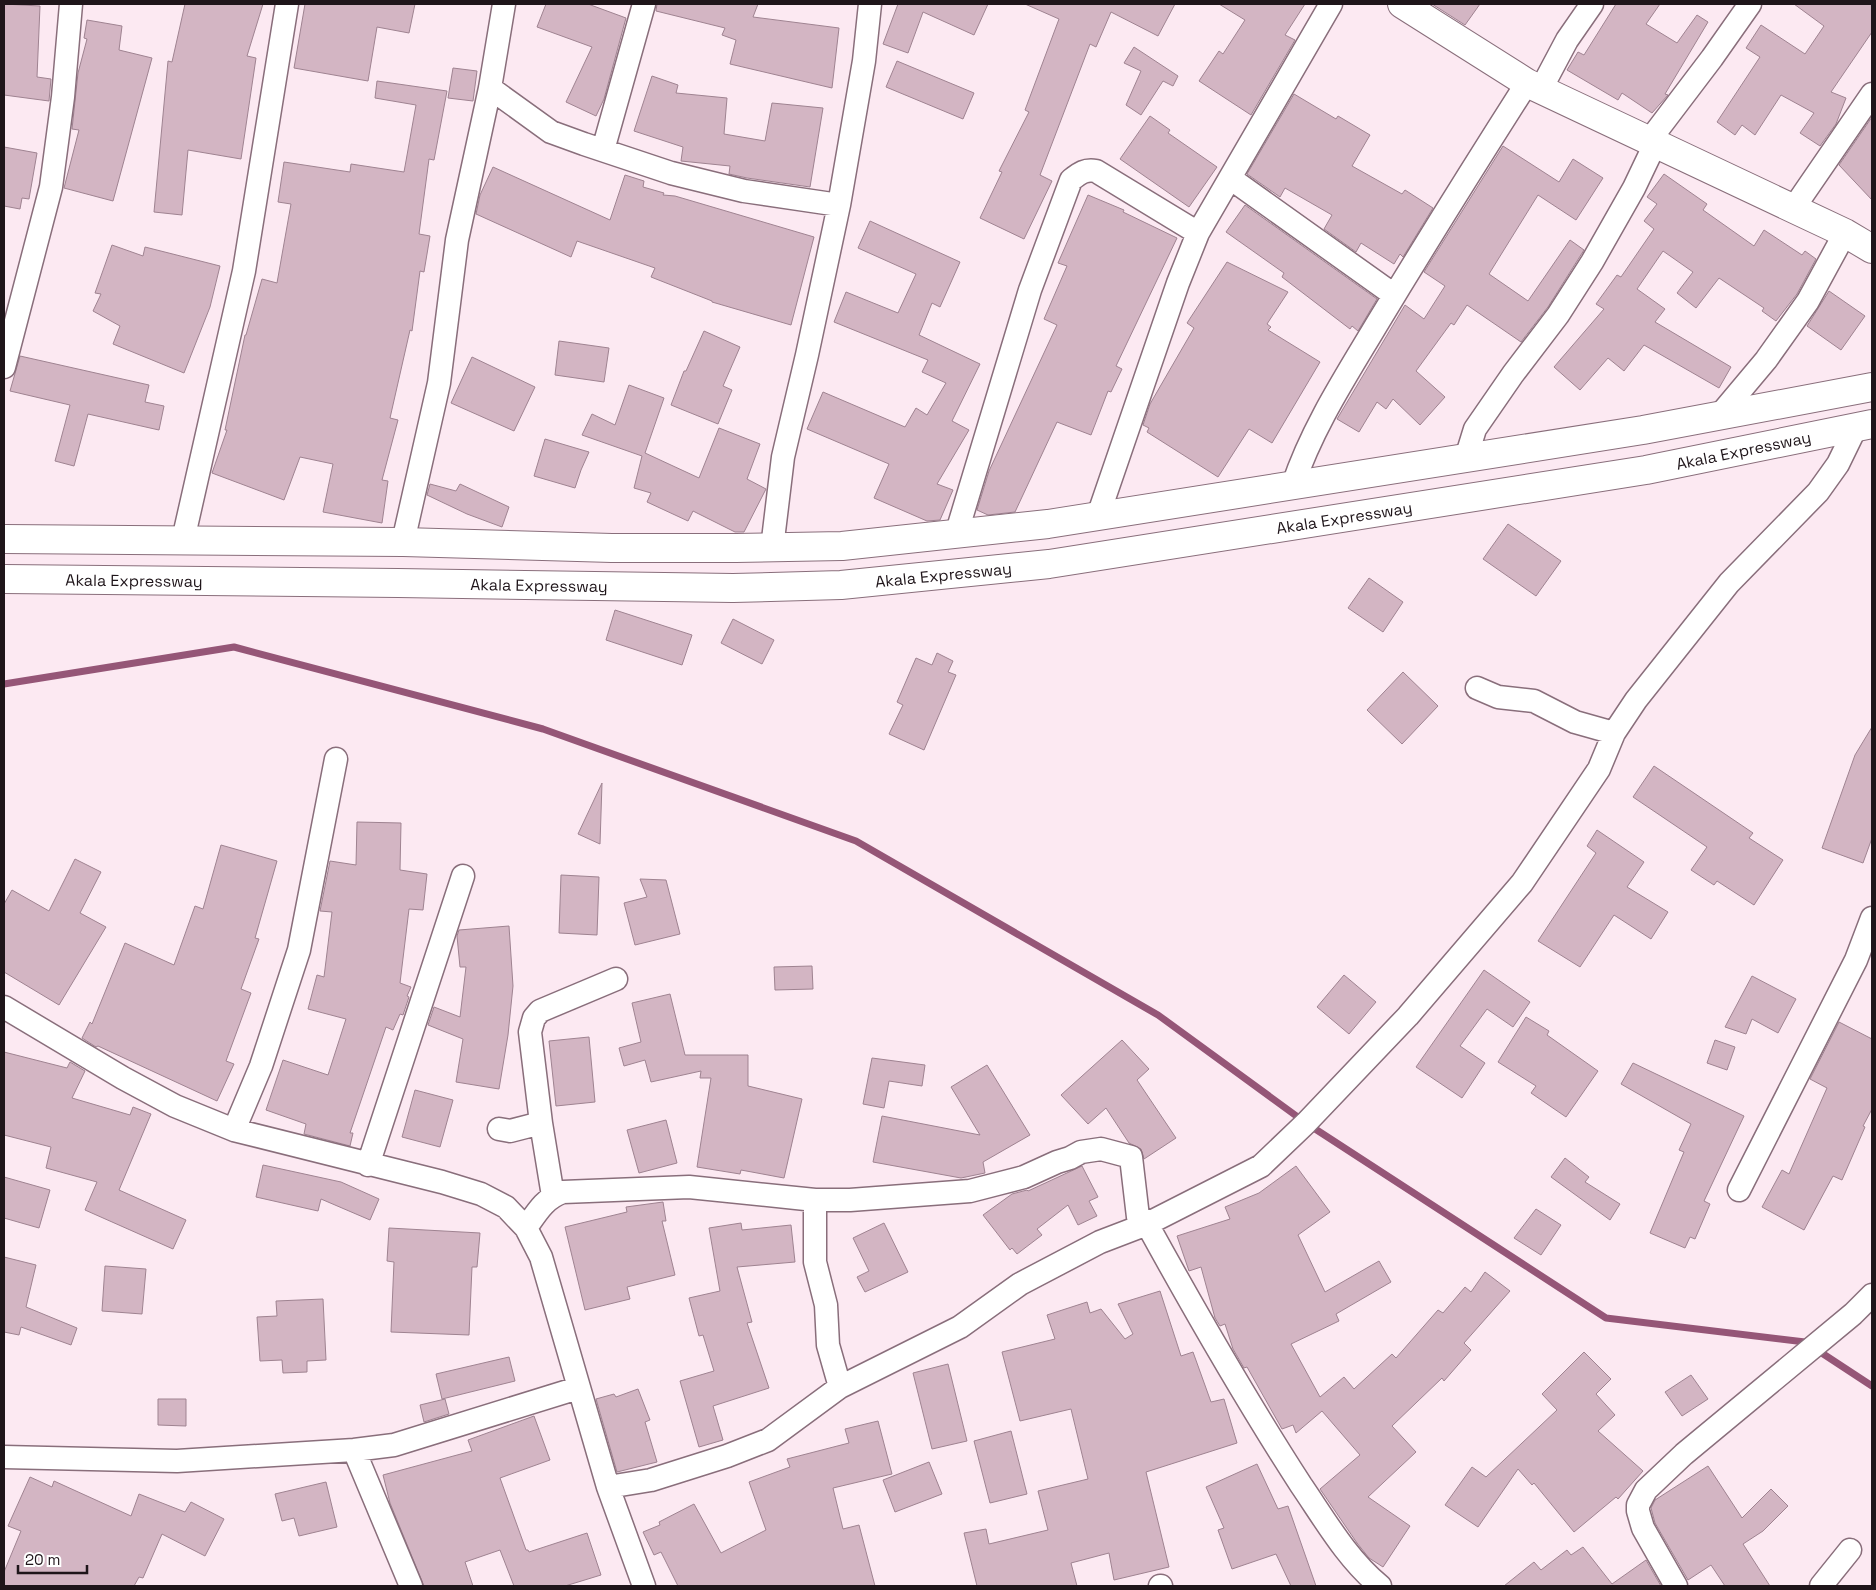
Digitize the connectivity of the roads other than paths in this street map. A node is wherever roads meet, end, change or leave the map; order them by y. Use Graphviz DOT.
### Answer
graph roads {
  1 [pos="71,4"];
  2 [pos="287,4"];
  3 [pos="504,4"];
  4 [pos="644,4"];
  5 [pos="870,4"];
  6 [pos="1331,4"];
  7 [pos="1402,4"];
  8 [pos="1592,4"];
  9 [pos="1750,4"];
  10 [pos="1534,86"];
  11 [pos="490,88"];
  12 [pos="1872,94"];
  13 [pos="1652,142"];
  14 [pos="603,150"];
  15 [pos="1230,178"];
  16 [pos="838,204"];
  17 [pos="1793,209"];
  18 [pos="1198,233"];
  19 [pos="1845,233"];
  20 [pos="1872,249"];
  21 [pos="1394,295"];
  22 [pos="4,368"];
  23 [pos="1872,387"];
  24 [pos="1719,416"];
  25 [pos="1864,425"];
  26 [pos="1466,458"];
  27 [pos="1293,485"];
  28 [pos="1098,516"];
  29 [pos="956,535"];
  30 [pos="4,539"];
  31 [pos="183,540"];
  32 [pos="403,542"];
  33 [pos="772,548"];
  34 [pos="4,579"];
  35 [pos="1477,688"];
  36 [pos="1614,734"];
  37 [pos="336,759"];
  38 [pos="463,876"];
  39 [pos="1872,918"];
  40 [pos="616,979"];
  41 [pos="4,1007"];
  42 [pos="541,1123"];
  43 [pos="500,1129"];
  44 [pos="234,1130"];
  45 [pos="368,1165"];
  46 [pos="1739,1190"];
  47 [pos="553,1196"];
  48 [pos="814,1200"];
  49 [pos="1148,1223"];
  50 [pos="526,1228"];
  51 [pos="1872,1295"];
  52 [pos="840,1387"];
  53 [pos="578,1388"];
  54 [pos="354,1450"];
  55 [pos="4,1457"];
  56 [pos="608,1487"];
  57 [pos="1850,1550"];
  58 [pos="412,1586"];
  59 [pos="644,1586"];
  60 [pos="1380,1586"];
  61 [pos="1676,1586"];
  62 [pos="1821,1586"];
  1 -- 22 [label="street"];
  2 -- 31 [label="street"];
  3 -- 11 [label="street"];
  4 -- 14 [label="street"];
  5 -- 16 [label="street"];
  6 -- 15 [label="street"];
  7 -- 10 [label="main road"];
  8 -- 10 [label="street"];
  9 -- 13 [label="street"];
  10 -- 13 [label="main road"];
  10 -- 21 [label="street"];
  11 -- 14 [label="street"];
  11 -- 32 [label="street"];
  12 -- 17 [label="street"];
  13 -- 17 [label="main road"];
  13 -- 26 [label="street"];
  14 -- 16 [label="street"];
  15 -- 18 [label="street"];
  15 -- 21 [label="street"];
  16 -- 33 [label="street"];
  17 -- 19 [label="main road"];
  18 -- 28 [label="street"];
  18 -- 29 [label="street"];
  19 -- 20 [label="main road"];
  19 -- 24 [label="street"];
  21 -- 27 [label="street"];
  23 -- 24 [label="main road"];
  24 -- 26 [label="main road"];
  25 -- 34 [label="main road, Akala Expressway"];
  25 -- 36 [label="street"];
  26 -- 27 [label="main road"];
  27 -- 28 [label="main road"];
  28 -- 29 [label="main road"];
  29 -- 33 [label="main road"];
  30 -- 31 [label="main road"];
  31 -- 32 [label="main road"];
  32 -- 33 [label="main road"];
  35 -- 36 [label="street"];
  36 -- 49 [label="street"];
  37 -- 44 [label="street"];
  38 -- 45 [label="street"];
  39 -- 46 [label="street"];
  40 -- 42 [label="street"];
  41 -- 44 [label="street"];
  42 -- 43 [label="street"];
  42 -- 47 [label="street"];
  44 -- 45 [label="street"];
  45 -- 50 [label="street"];
  47 -- 48 [label="street"];
  47 -- 50 [label="street"];
  48 -- 49 [label="street"];
  48 -- 52 [label="street"];
  49 -- 52 [label="street"];
  49 -- 60 [label="street"];
  50 -- 53 [label="street"];
  51 -- 61 [label="street"];
  52 -- 56 [label="street"];
  53 -- 54 [label="street"];
  53 -- 56 [label="street"];
  54 -- 55 [label="street"];
  54 -- 58 [label="street"];
  56 -- 59 [label="street"];
  57 -- 62 [label="street"];
}
